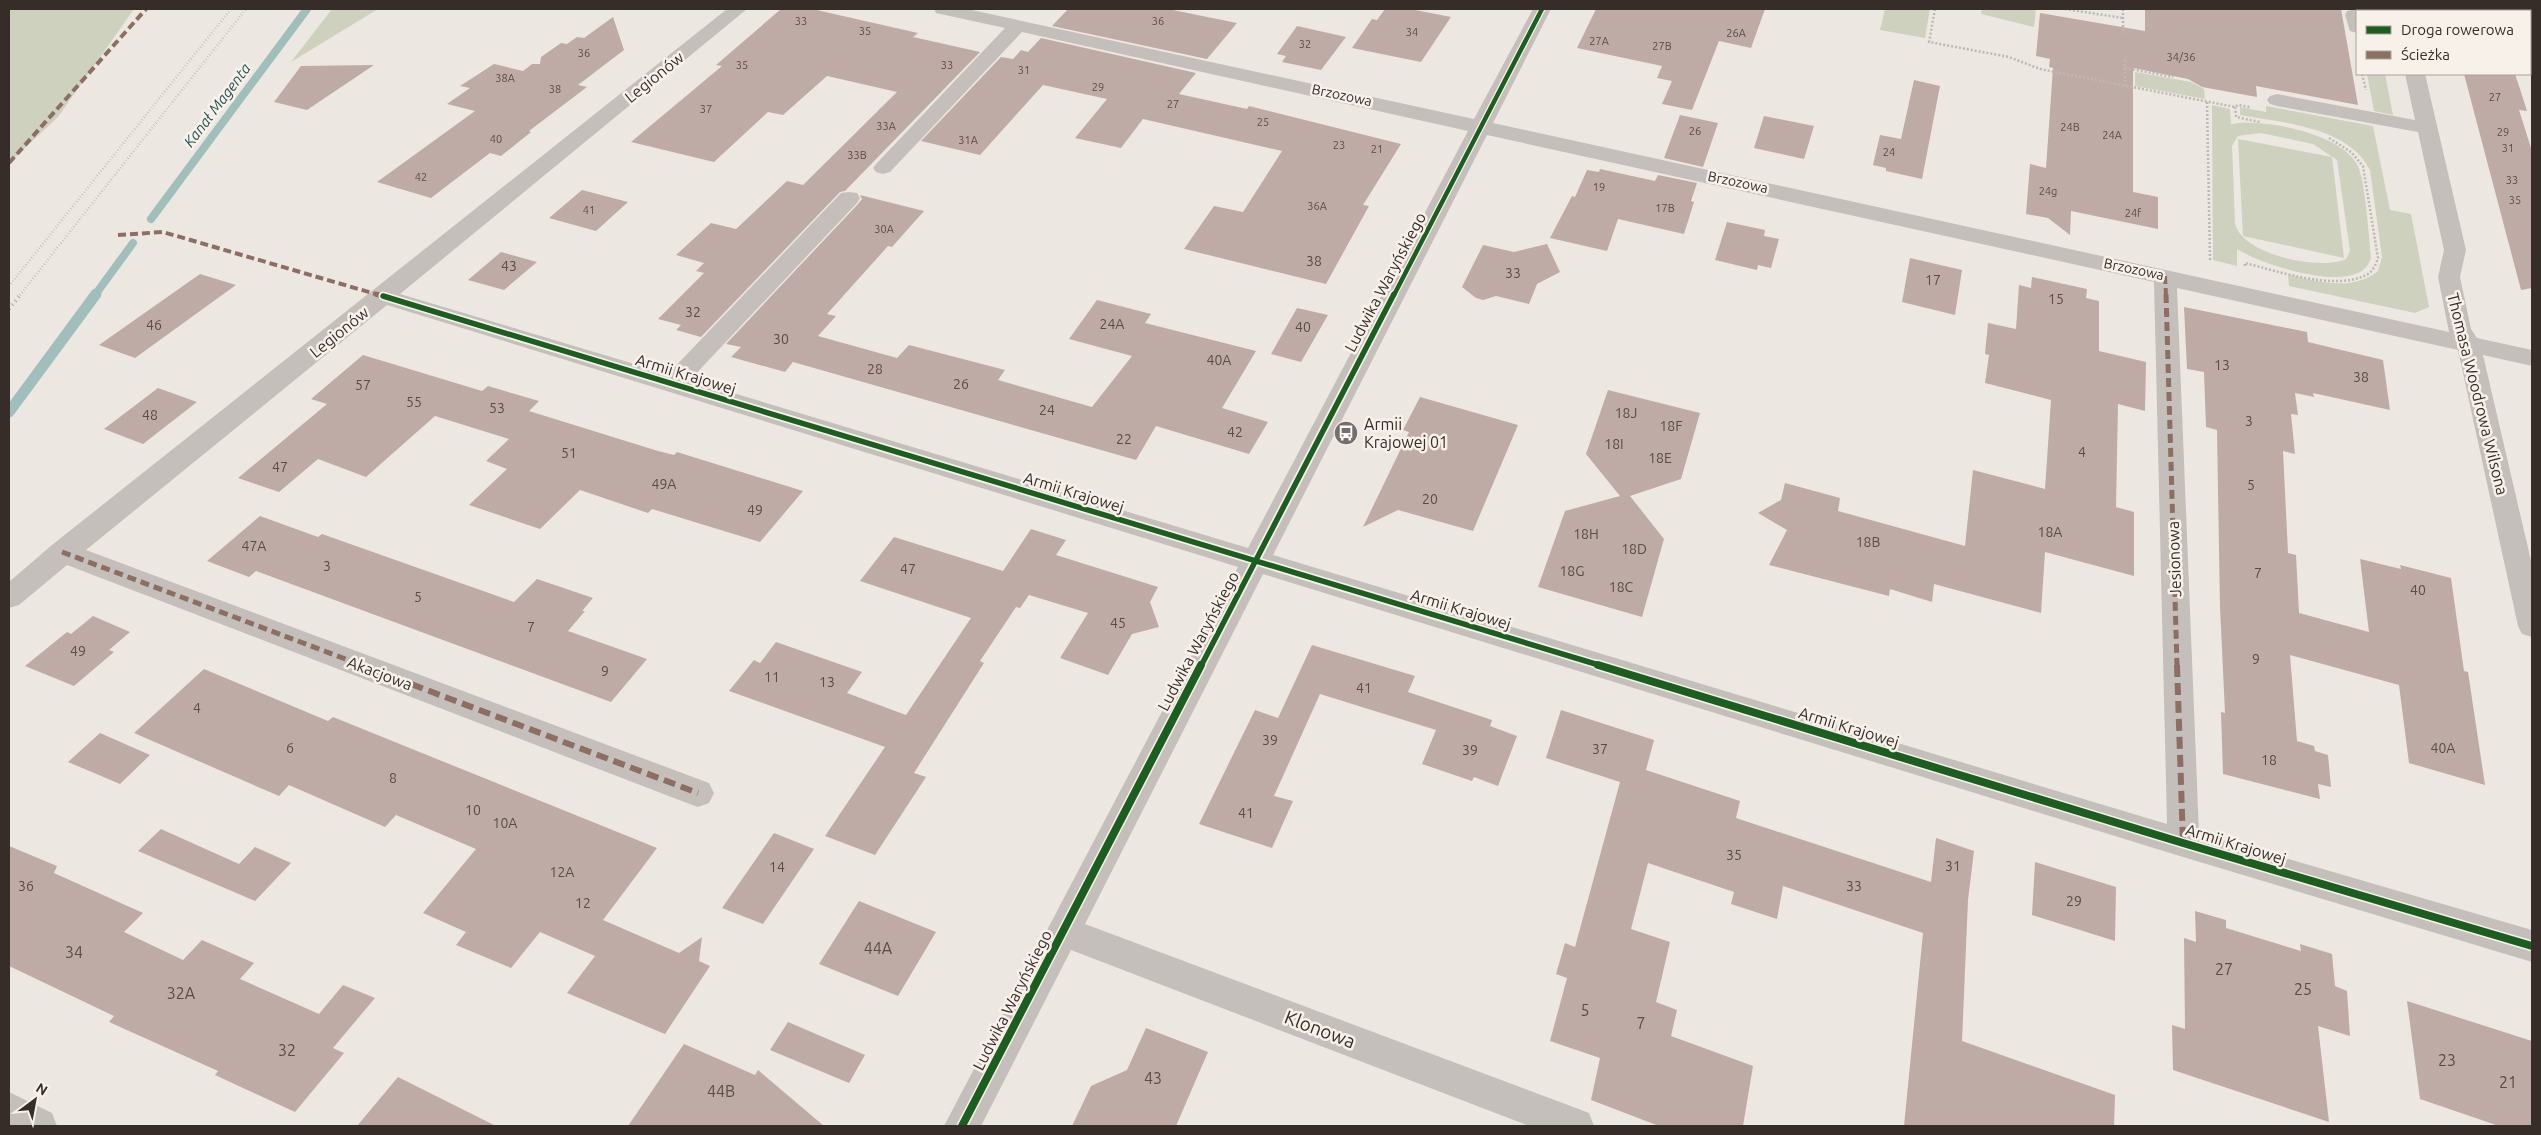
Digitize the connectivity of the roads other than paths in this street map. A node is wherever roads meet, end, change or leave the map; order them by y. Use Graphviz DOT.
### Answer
graph roads {
  1 [pos="738,9"];
  2 [pos="943,9"];
  3 [pos="1542,9"];
  4 [pos="1018,25"];
  5 [pos="2415,75"];
  6 [pos="2276,100"];
  7 [pos="1483,126"];
  8 [pos="2427,128"];
  9 [pos="883,168"];
  10 [pos="849,198"];
  11 [pos="2165,276"];
  12 [pos="383,296"];
  13 [pos="2468,343"];
  14 [pos="2532,358"];
  15 [pos="672,384"];
  16 [pos="62,552"];
  17 [pos="1256,562"];
  18 [pos="9,597"];
  19 [pos="2532,626"];
  20 [pos="698,793"];
  21 [pos="2183,842"];
  22 [pos="1063,931"];
  23 [pos="2532,946"];
  24 [pos="9,1110"];
  25 [pos="39,1126"];
  26 [pos="962,1126"];
  27 [pos="1576,1126"];
  1 -- 12 [label="street, Legionów"];
  2 -- 4 [label="street, Brzozowa"];
  3 -- 7 [label="street, Ludwika Waryńskiego"];
  4 -- 7 [label="street, Brzozowa"];
  4 -- 9 [label="street"];
  5 -- 8 [label="street, Thomasa Woodrowa Wilsona"];
  6 -- 8 [label="street"];
  7 -- 11 [label="street, Brzozowa"];
  7 -- 17 [label="street, Ludwika Waryńskiego"];
  8 -- 13 [label="street, Thomasa Woodrowa Wilsona"];
  10 -- 15 [label="street"];
  11 -- 13 [label="street, Brzozowa"];
  11 -- 21 [label="street, Jesionowa"];
  12 -- 15 [label="street, Armii Krajowej"];
  12 -- 16 [label="street, Legionów"];
  13 -- 14 [label="street, Brzozowa"];
  13 -- 19 [label="street, Thomasa Woodrowa Wilsona"];
  15 -- 17 [label="street, Armii Krajowej"];
  16 -- 18 [label="street, Legionów"];
  16 -- 20 [label="street, Akacjowa"];
  17 -- 21 [label="street, Armii Krajowej"];
  17 -- 22 [label="street, Ludwika Waryńskiego"];
  21 -- 23 [label="street, Armii Krajowej"];
  22 -- 26 [label="street, Ludwika Waryńskiego"];
  22 -- 27 [label="street, Klonowa"];
  24 -- 25 [label="street"];
}
